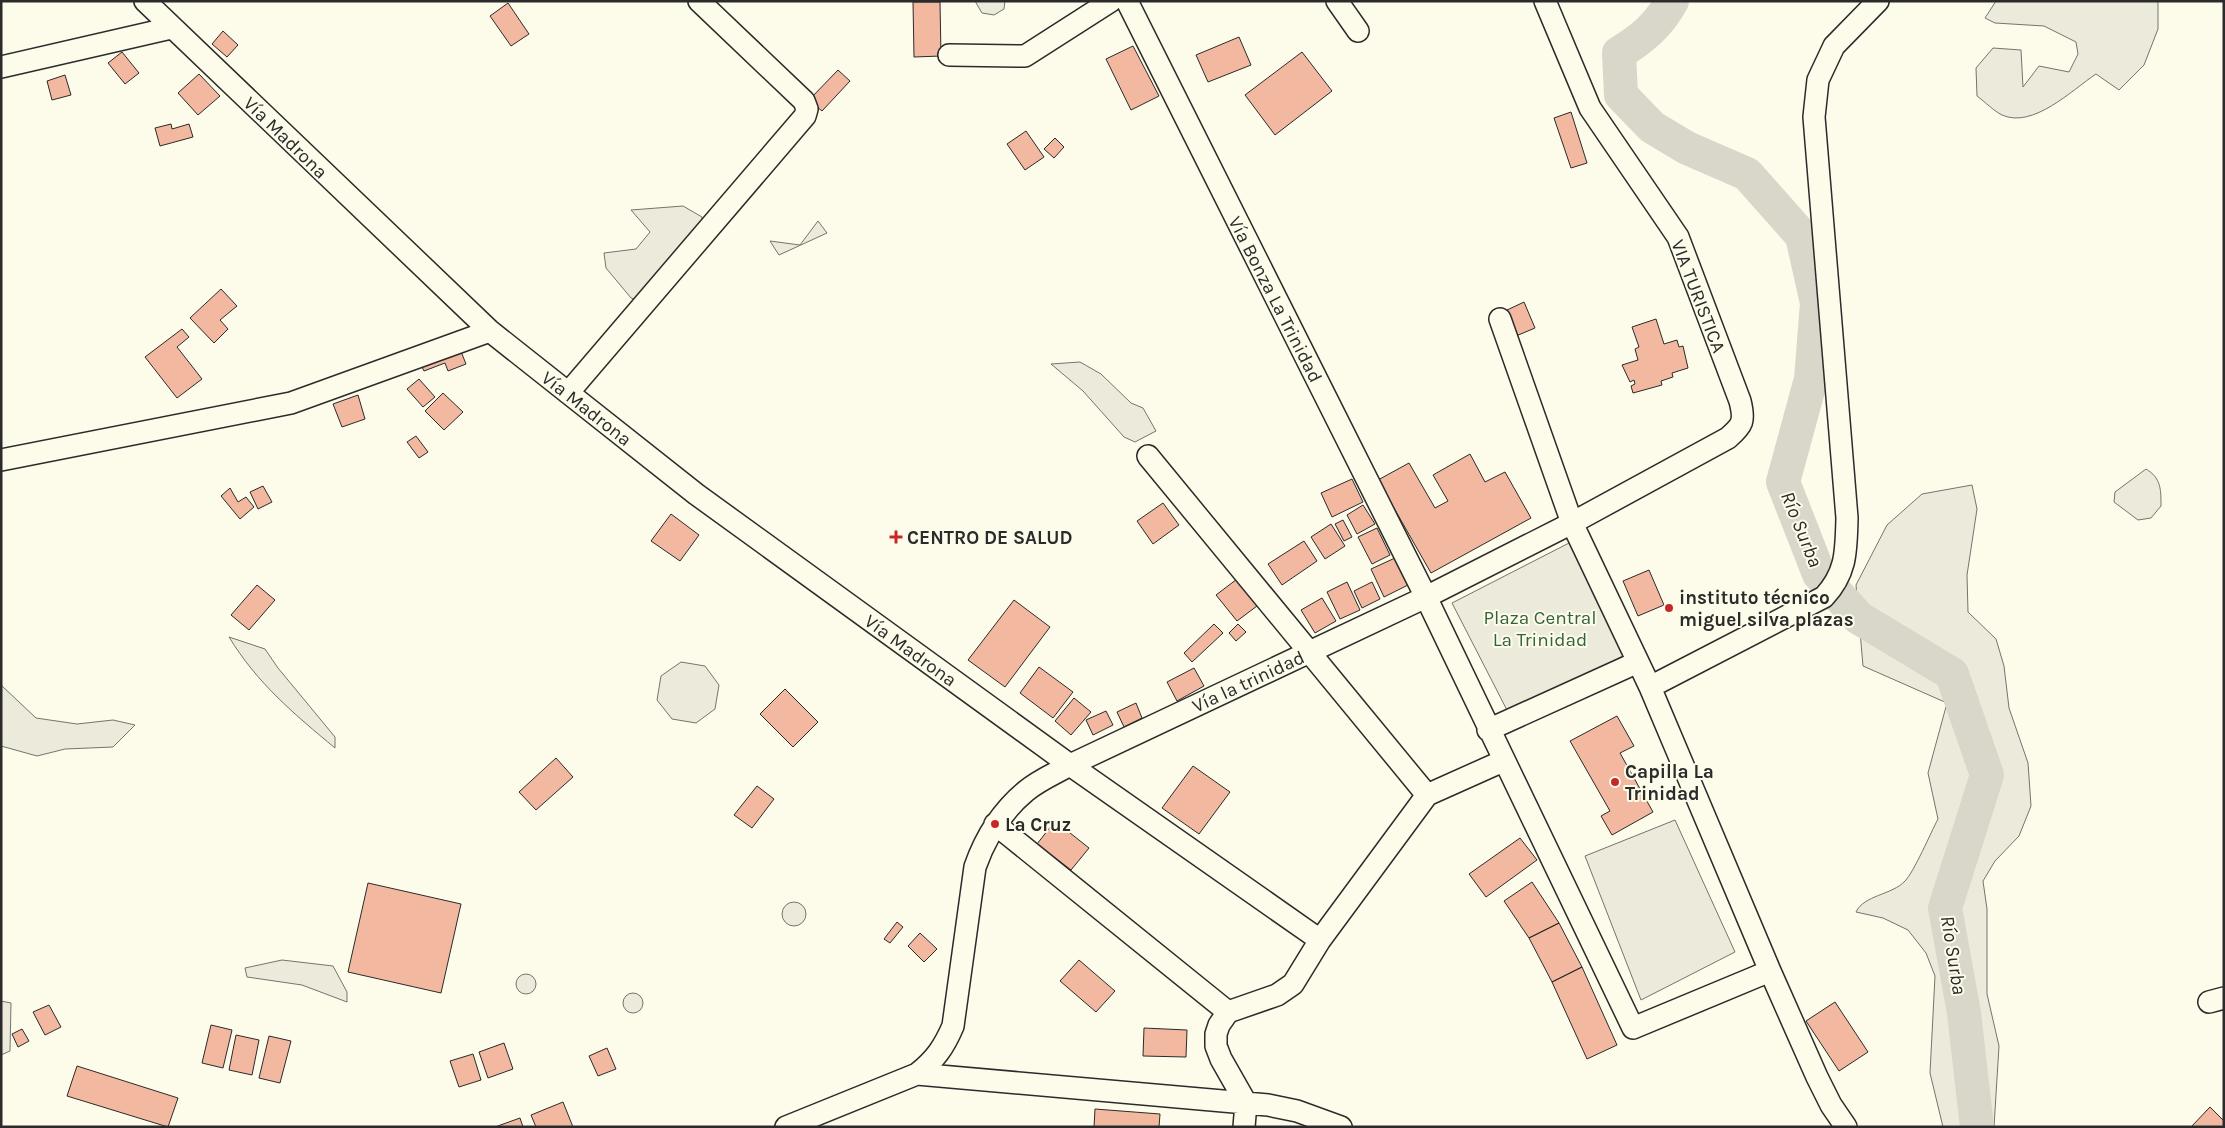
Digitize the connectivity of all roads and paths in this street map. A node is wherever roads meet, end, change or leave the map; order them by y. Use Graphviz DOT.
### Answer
graph roads {
  1 [pos="145,1"];
  2 [pos="699,1"];
  3 [pos="1111,1"];
  4 [pos="1127,1"];
  5 [pos="1337,1"];
  6 [pos="1545,1"];
  7 [pos="1878,1"];
  8 [pos="171,28"];
  9 [pos="1358,31"];
  10 [pos="949,55"];
  11 [pos="1,67"];
  12 [pos="1500,319"];
  13 [pos="490,331"];
  14 [pos="568,393"];
  15 [pos="1148,456"];
  16 [pos="1,460"];
  17 [pos="1572,523"];
  18 [pos="1426,597"];
  19 [pos="1310,652"];
  20 [pos="1638,662"];
  21 [pos="1650,687"];
  22 [pos="1488,730"];
  23 [pos="1503,761"];
  24 [pos="1070,765"];
  25 [pos="1428,795"];
  26 [pos="995,824"];
  27 [pos="1320,940"];
  28 [pos="1770,971"];
  29 [pos="1228,1012"];
  30 [pos="917,1074"];
  31 [pos="1246,1103"];
  32 [pos="786,1127"];
  33 [pos="1244,1127"];
  34 [pos="1342,1127"];
  35 [pos="1846,1127"];
  1 -- 8 [label="street, Vía Madrona"];
  2 -- 14 [label="street"];
  3 -- 10 [label="street"];
  4 -- 18 [label="street, Vía Bonza La Trinidad"];
  5 -- 9 [label="street"];
  6 -- 17 [label="street, VIA TURISTICA"];
  7 -- 21 [label="street"];
  8 -- 11 [label="street"];
  8 -- 13 [label="street, Vía Madrona"];
  12 -- 17 [label="street"];
  13 -- 14 [label="street, Vía Madrona"];
  13 -- 16 [label="street"];
  14 -- 24 [label="street, Vía Madrona"];
  15 -- 19 [label="street"];
  17 -- 18 [label="street, VIA TURISTICA"];
  17 -- 20 [label="street"];
  18 -- 19 [label="street, Vía la trinidad"];
  18 -- 22 [label="street, Vía Bonza La Trinidad"];
  19 -- 24 [label="street, Vía la trinidad"];
  19 -- 25 [label="street"];
  20 -- 21 [label="street"];
  20 -- 22 [label="street"];
  21 -- 28 [label="street"];
  22 -- 23 [label="street, Vía Bonza La Trinidad"];
  23 -- 25 [label="street"];
  23 -- 28 [label="street, Vía Bonza La Trinidad"];
  24 -- 26 [label="street, Vía la trinidad"];
  24 -- 27 [label="street, Vía Madrona"];
  25 -- 27 [label="street"];
  26 -- 29 [label="street"];
  26 -- 30 [label="street, Vía la trinidad"];
  27 -- 29 [label="street"];
  28 -- 35 [label="street"];
  29 -- 31 [label="street"];
  30 -- 31 [label="street"];
  30 -- 32 [label="street"];
  31 -- 33 [label="street"];
  31 -- 34 [label="street"];
}
